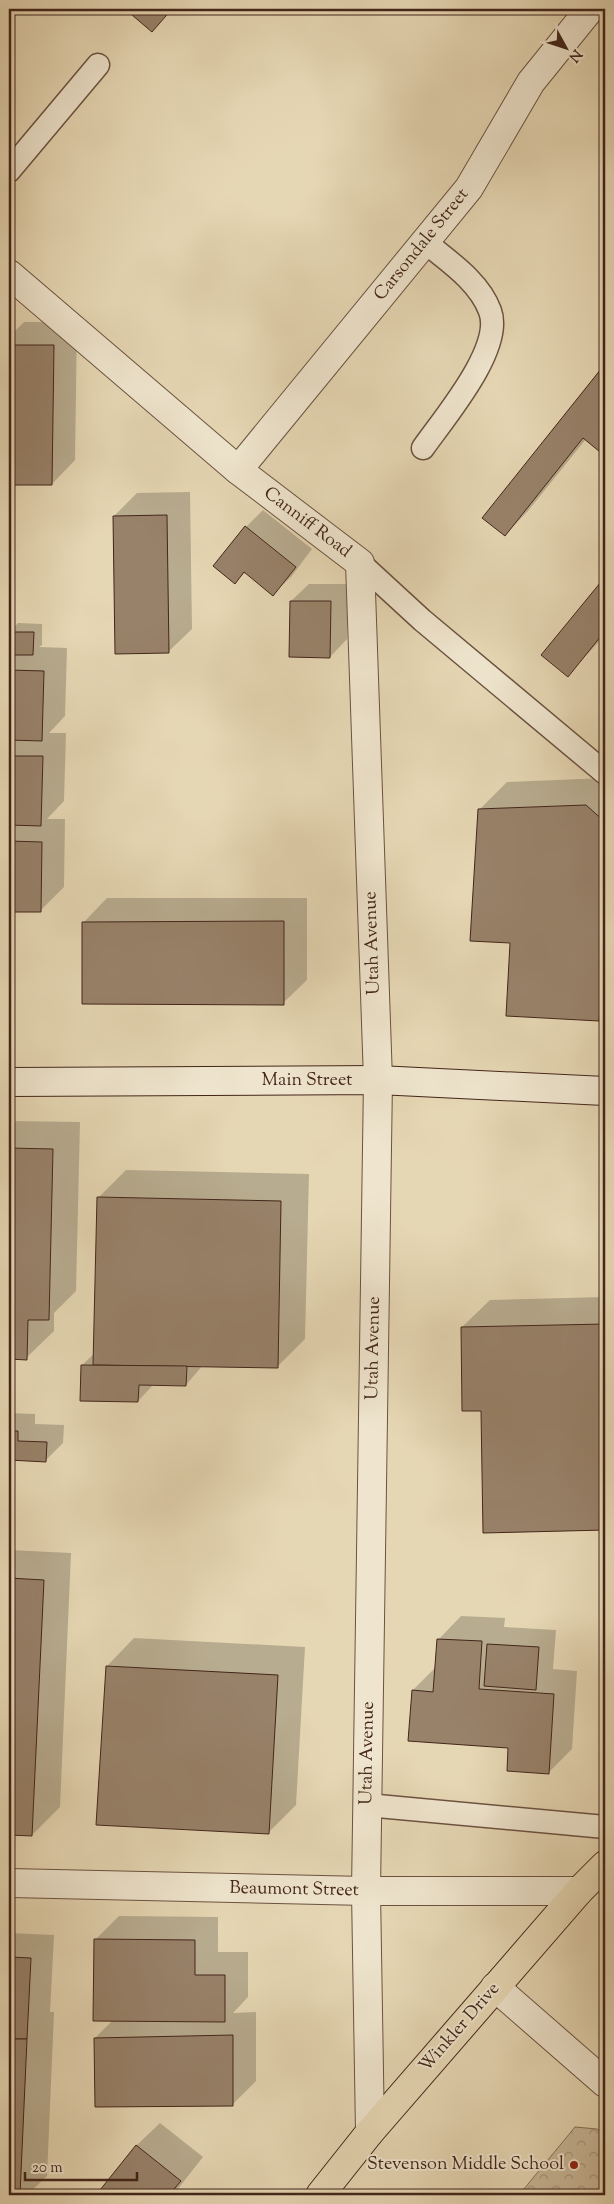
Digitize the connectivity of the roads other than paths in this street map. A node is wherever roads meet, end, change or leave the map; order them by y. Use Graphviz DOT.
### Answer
graph roads {
  1 [pos="590,9"];
  2 [pos="98,65"];
  3 [pos="9,171"];
  4 [pos="425,242"];
  5 [pos="9,274"];
  6 [pos="423,448"];
  7 [pos="238,470"];
  8 [pos="360,563"];
  9 [pos="605,773"];
  10 [pos="378,1080"];
  11 [pos="9,1082"];
  12 [pos="605,1091"];
  13 [pos="367,1805"];
  14 [pos="605,1827"];
  15 [pos="605,1865"];
  16 [pos="9,1883"];
  17 [pos="366,1891"];
  18 [pos="579,1891"];
  19 [pos="495,1988"];
  20 [pos="605,2083"];
  21 [pos="370,2132"];
  22 [pos="320,2195"];
  1 -- 4 [label="street, Carsondale Street"];
  2 -- 3 [label="lane"];
  4 -- 6 [label="lane"];
  4 -- 7 [label="street, Carsondale Street"];
  5 -- 7 [label="street, Canniff Road"];
  7 -- 8 [label="street, Canniff Road"];
  8 -- 9 [label="lane, Canniff Road"];
  8 -- 10 [label="street, Utah Avenue"];
  10 -- 11 [label="street, Main Street"];
  10 -- 12 [label="street, Main Street"];
  10 -- 13 [label="street, Utah Avenue"];
  13 -- 14 [label="lane"];
  13 -- 17 [label="street, Utah Avenue"];
  15 -- 18 [label="main road, Winkler Drive"];
  16 -- 17 [label="street, Beaumont Street"];
  17 -- 18 [label="street, Beaumont Street"];
  17 -- 21 [label="street, Utah Avenue"];
  18 -- 19 [label="main road, Winkler Drive"];
  19 -- 20 [label="street"];
  19 -- 21 [label="main road, Winkler Drive"];
  21 -- 22 [label="main road, Winkler Drive"];
}
